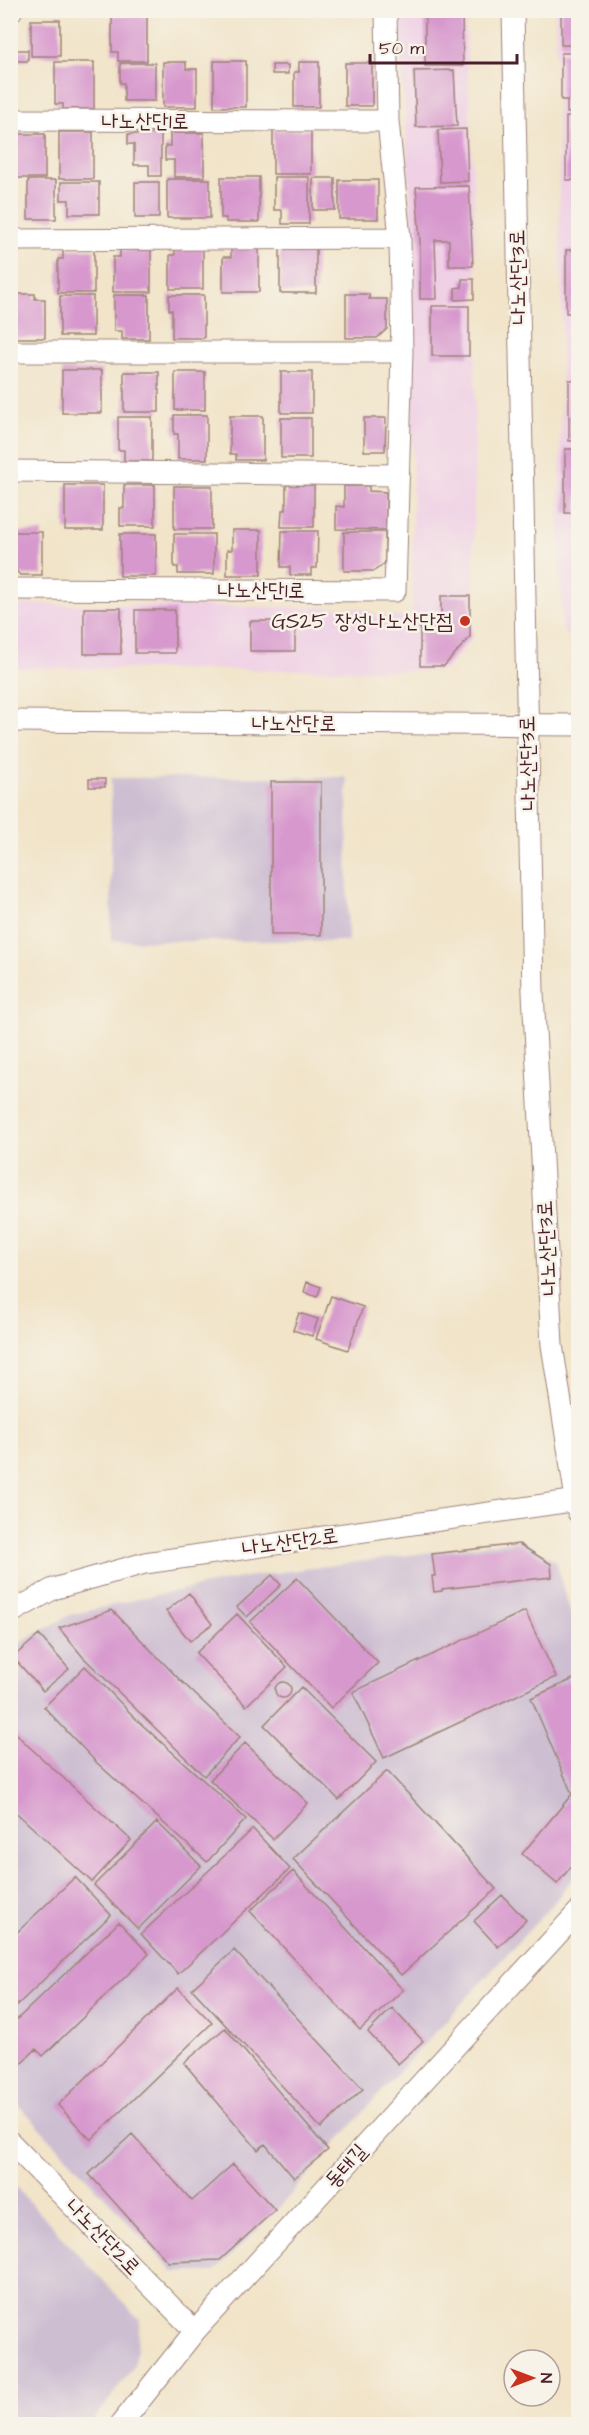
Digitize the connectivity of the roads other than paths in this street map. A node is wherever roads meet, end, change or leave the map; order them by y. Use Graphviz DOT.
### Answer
graph roads {
  1 [pos="386,10"];
  2 [pos="513,10"];
  3 [pos="10,120"];
  4 [pos="388,121"];
  5 [pos="400,238"];
  6 [pos="10,240"];
  7 [pos="10,352"];
  8 [pos="402,352"];
  9 [pos="10,471"];
  10 [pos="399,475"];
  11 [pos="10,589"];
  12 [pos="10,721"];
  13 [pos="527,725"];
  14 [pos="579,725"];
  15 [pos="577,1504"];
  16 [pos="10,1613"];
  17 [pos="579,1912"];
  18 [pos="10,2142"];
  19 [pos="195,2331"];
  20 [pos="121,2424"];
  1 -- 4 [label="street, 나노산단1로"];
  2 -- 13 [label="street, 나노산단3로"];
  3 -- 4 [label="street, 나노산단1로"];
  4 -- 5 [label="street, 나노산단1로"];
  5 -- 6 [label="street"];
  5 -- 8 [label="street, 나노산단1로"];
  7 -- 8 [label="street"];
  8 -- 10 [label="street, 나노산단1로"];
  9 -- 10 [label="street"];
  10 -- 11 [label="street, 나노산단1로"];
  12 -- 13 [label="street, 나노산단로"];
  13 -- 14 [label="street, 나노산단로"];
  13 -- 15 [label="street, 나노산단3로"];
  15 -- 16 [label="street, 나노산단2로"];
  17 -- 19 [label="street, 동태길"];
  18 -- 19 [label="street, 나노산단2로"];
  19 -- 20 [label="street, 동태길"];
}
